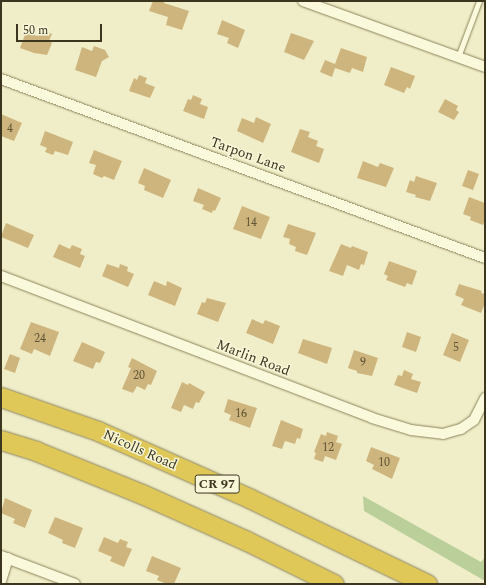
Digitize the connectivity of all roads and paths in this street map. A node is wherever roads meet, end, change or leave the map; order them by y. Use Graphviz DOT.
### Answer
graph roads {
  1 [pos="303,1"];
  2 [pos="479,1"];
  3 [pos="458,57"];
  4 [pos="485,67"];
  5 [pos="1,79"];
  6 [pos="485,258"];
  7 [pos="1,276"];
  8 [pos="1,397"];
  9 [pos="485,398"];
  10 [pos="1,440"];
  11 [pos="5,557"];
  12 [pos="1,581"];
  13 [pos="75,584"];
  14 [pos="334,584"];
  15 [pos="427,584"];
  1 -- 3 [label="street"];
  2 -- 3 [label="lane"];
  3 -- 4 [label="street"];
  5 -- 6 [label="street, Tarpon Lane"];
  7 -- 9 [label="street, Marlin Road"];
  8 -- 15 [label="highway, Nicolls Road / CR 97"];
  10 -- 14 [label="highway, CR 97"];
  11 -- 12 [label="street"];
  11 -- 13 [label="street"];
}
